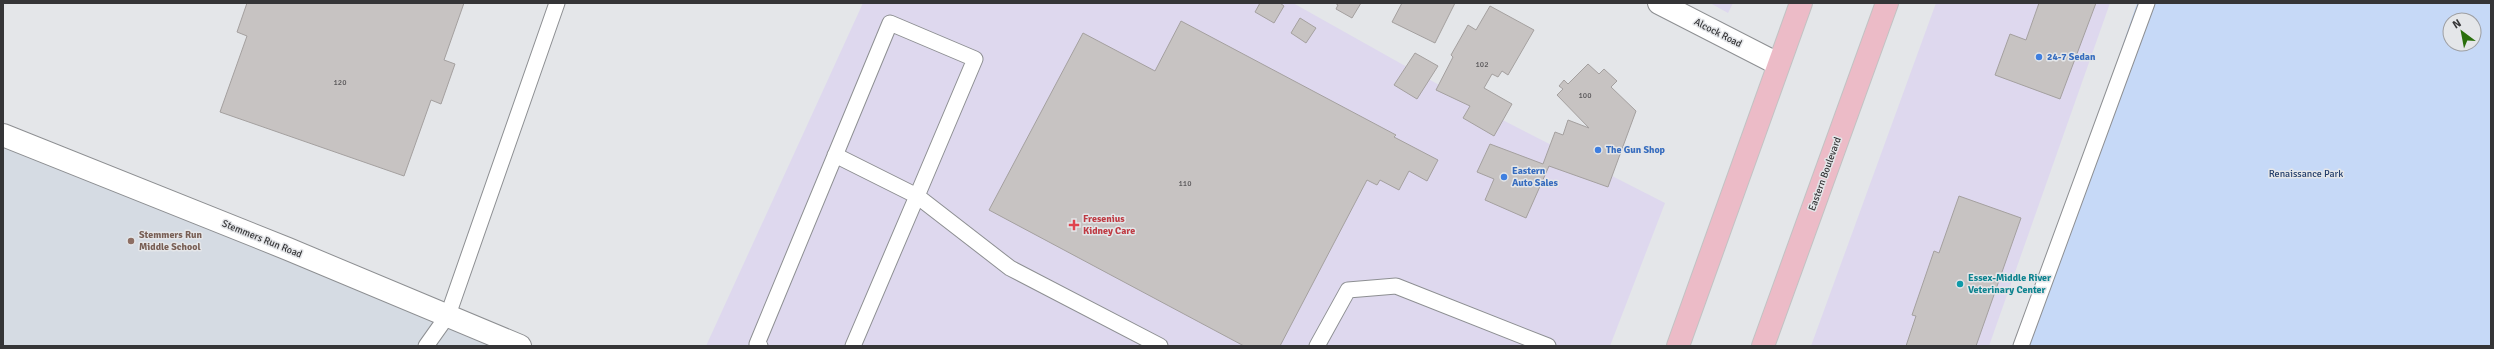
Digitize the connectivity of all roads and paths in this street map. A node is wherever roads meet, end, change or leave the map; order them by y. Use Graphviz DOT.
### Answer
graph roads {
  1 [pos="557,3"];
  2 [pos="1659,3"];
  3 [pos="1801,3"];
  4 [pos="1887,3"];
  5 [pos="2147,3"];
  6 [pos="1778,64"];
  7 [pos="3,135"];
  8 [pos="835,155"];
  9 [pos="917,196"];
  10 [pos="448,315"];
  11 [pos="426,346"];
  12 [pos="520,346"];
  13 [pos="760,346"];
  14 [pos="853,346"];
  15 [pos="1160,346"];
  16 [pos="1317,346"];
  17 [pos="1548,346"];
  18 [pos="1678,346"];
  19 [pos="1763,346"];
  20 [pos="2021,346"];
  1 -- 10 [label="lane"];
  2 -- 6 [label="main road, Alcock Road"];
  3 -- 6 [label="main road"];
  4 -- 19 [label="main road, Eastern Boulevard"];
  5 -- 20 [label="lane"];
  6 -- 18 [label="main road"];
  7 -- 10 [label="main road, Stemmers Run Road"];
  8 -- 9 [label="lane"];
  8 -- 9 [label="lane"];
  8 -- 13 [label="lane"];
  9 -- 14 [label="lane"];
  9 -- 15 [label="lane"];
  10 -- 11 [label="lane"];
  10 -- 12 [label="main road, Stemmers Run Road"];
  16 -- 17 [label="lane"];
}
